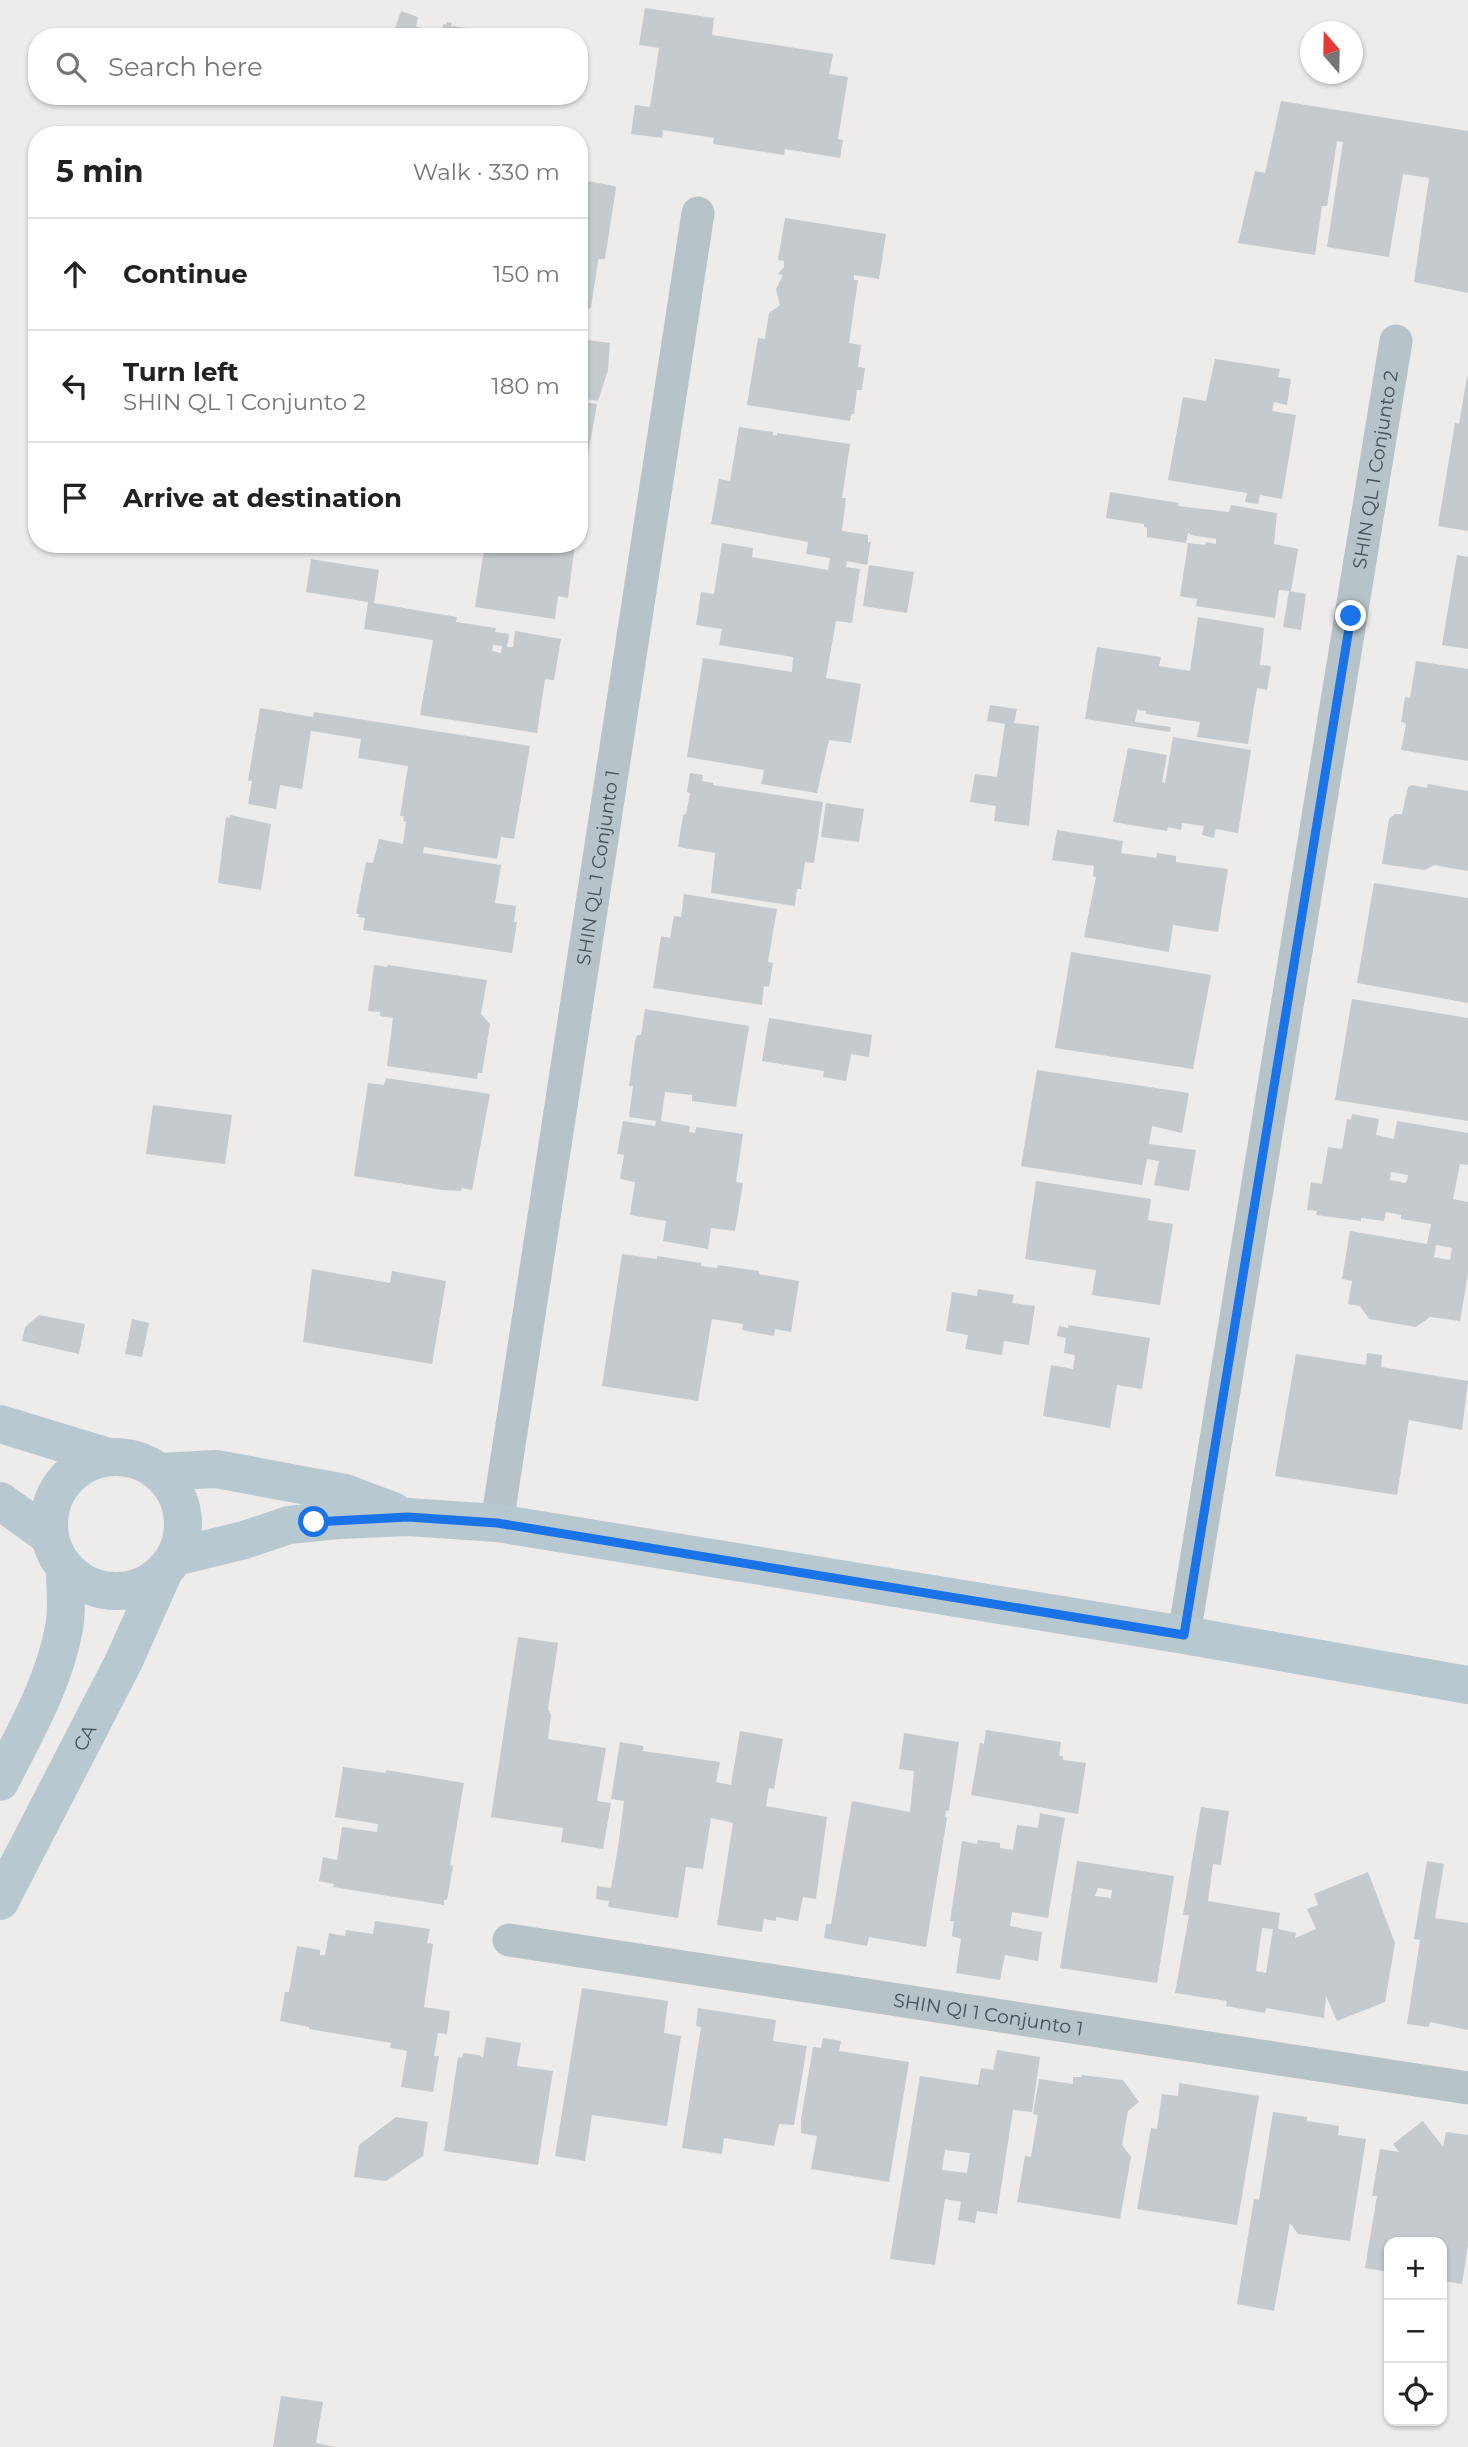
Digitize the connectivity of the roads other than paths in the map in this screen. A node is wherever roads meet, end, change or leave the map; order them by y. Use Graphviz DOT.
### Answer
graph roads {
  1 [pos="698,213"];
  2 [pos="1396,341"];
  3 [pos="0,1424"];
  4 [pos="108,1457"];
  5 [pos="160,1472"];
  6 [pos="0,1501"];
  7 [pos="408,1517"];
  8 [pos="497,1523"];
  9 [pos="57,1552"];
  10 [pos="169,1564"];
  11 [pos="1184,1635"];
  12 [pos="1468,1685"];
  13 [pos="0,1782"];
  14 [pos="0,1901"];
  15 [pos="509,1940"];
  16 [pos="1468,2088"];
  1 -- 8 [label="street, SHIN QL 1 Conjunto 1"];
  2 -- 11 [label="street, SHIN QL 1 Conjunto 2"];
  3 -- 4 [label="street"];
  4 -- 5 [label="street"];
  4 -- 9 [label="street"];
  5 -- 7 [label="street"];
  5 -- 10 [label="street"];
  6 -- 9 [label="street"];
  7 -- 8 [label="street"];
  7 -- 10 [label="street"];
  8 -- 11 [label="street"];
  9 -- 10 [label="street"];
  9 -- 13 [label="street"];
  10 -- 14 [label="street, CA"];
  11 -- 12 [label="street"];
  15 -- 16 [label="street, SHIN QI 1 Conjunto 1"];
}
